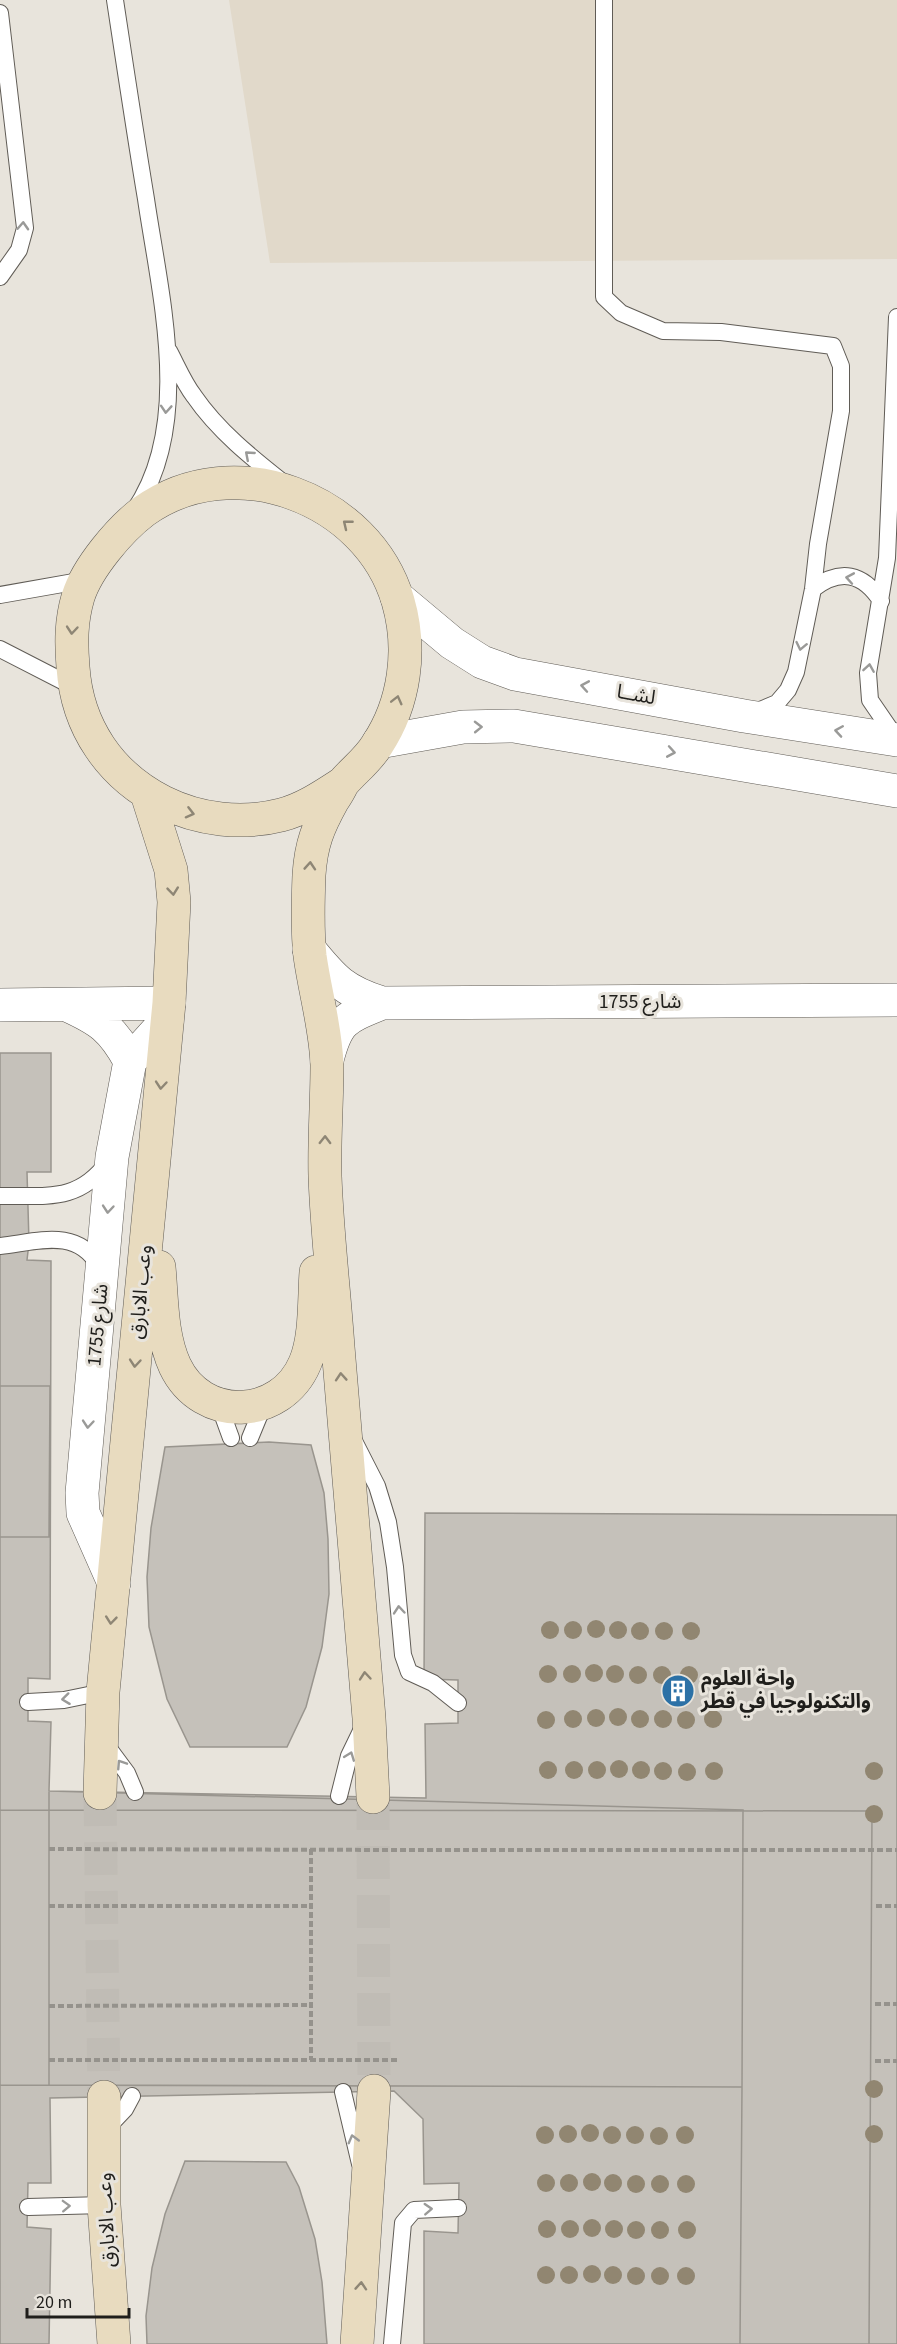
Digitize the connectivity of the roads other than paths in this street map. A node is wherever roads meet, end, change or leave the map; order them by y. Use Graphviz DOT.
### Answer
graph roads {
  1 [pos="115,0"];
  2 [pos="604,0"];
  3 [pos="0,13"];
  4 [pos="2,46"];
  5 [pos="0,277"];
  6 [pos="897,318"];
  7 [pos="168,350"];
  8 [pos="294,492"];
  9 [pos="120,531"];
  10 [pos="86,580"];
  11 [pos="813,589"];
  12 [pos="0,595"];
  13 [pos="397,597"];
  14 [pos="881,601"];
  15 [pos="0,649"];
  16 [pos="74,687"];
  17 [pos="744,716"];
  18 [pos="897,739"];
  19 [pos="379,742"];
  20 [pos="343,783"];
  21 [pos="897,791"];
  22 [pos="147,794"];
  23 [pos="309,949"];
  24 [pos="897,1000"];
  25 [pos="382,1003"];
  26 [pos="65,1004"];
  27 [pos="0,1005"];
  28 [pos="168,1011"];
  29 [pos="327,1060"];
  30 [pos="130,1061"];
  31 [pos="112,1157"];
  32 [pos="325,1174"];
  33 [pos="152,1178"];
  34 [pos="0,1196"];
  35 [pos="0,1246"];
  36 [pos="102,1272"];
  37 [pos="264,1404"];
  38 [pos="219,1405"];
  39 [pos="344,1421"];
  40 [pos="231,1438"];
  41 [pos="250,1438"];
  42 [pos="114,1583"];
  43 [pos="103,1692"];
  44 [pos="28,1702"];
  45 [pos="458,1703"];
  46 [pos="369,1718"];
  47 [pos="101,1740"];
  48 [pos="135,1792"];
  49 [pos="100,1793"];
  50 [pos="339,1796"];
  51 [pos="373,1797"];
  52 [pos="358,2092"];
  53 [pos="118,2096"];
  54 [pos="104,2205"];
  55 [pos="28,2207"];
  56 [pos="458,2208"];
  57 [pos="109,2335"];
  58 [pos="357,2344"];
  59 [pos="392,2344"];
  1 -- 7 [label="lane"];
  2 -- 11 [label="lane"];
  3 -- 4 [label="lane"];
  5 -- 4 [label="lane, one-way"];
  6 -- 14 [label="lane"];
  8 -- 7 [label="lane, one-way"];
  7 -- 9 [label="lane, one-way"];
  8 -- 9 [label="street"];
  13 -- 8 [label="street, one-way"];
  9 -- 10 [label="street"];
  10 -- 12 [label="lane"];
  10 -- 16 [label="street, one-way"];
  14 -- 11 [label="lane, one-way"];
  11 -- 17 [label="lane, one-way"];
  17 -- 13 [label="street, لشــا, one-way"];
  19 -- 13 [label="street, one-way"];
  18 -- 14 [label="lane, one-way"];
  15 -- 16 [label="lane"];
  16 -- 22 [label="street"];
  18 -- 17 [label="street, لشــا, one-way"];
  19 -- 20 [label="street"];
  19 -- 21 [label="street, one-way"];
  22 -- 20 [label="street, one-way"];
  23 -- 20 [label="street, one-way"];
  22 -- 28 [label="street, وعب الابارق, one-way"];
  23 -- 25 [label="street, شارع 1755"];
  23 -- 29 [label="street"];
  24 -- 25 [label="street, شارع 1755"];
  25 -- 29 [label="street, شارع 1755"];
  26 -- 27 [label="street"];
  26 -- 28 [label="street"];
  26 -- 30 [label="street"];
  28 -- 30 [label="street"];
  28 -- 33 [label="street, وعب الابارق, one-way"];
  32 -- 29 [label="street, one-way"];
  30 -- 31 [label="street, شارع 1755"];
  31 -- 34 [label="lane"];
  31 -- 36 [label="street, شارع 1755, one-way"];
  32 -- 37 [label="street"];
  39 -- 32 [label="street, one-way"];
  33 -- 38 [label="street"];
  33 -- 42 [label="street, وعب الابارق, one-way"];
  35 -- 36 [label="lane"];
  36 -- 42 [label="street, شارع 1755, one-way"];
  37 -- 38 [label="street"];
  37 -- 41 [label="lane"];
  38 -- 40 [label="lane"];
  45 -- 39 [label="lane, one-way"];
  46 -- 39 [label="street, one-way"];
  42 -- 43 [label="street, وعب الابارق, one-way"];
  43 -- 44 [label="lane, one-way"];
  43 -- 47 [label="street, وعب الابارق"];
  50 -- 46 [label="lane, one-way"];
  46 -- 51 [label="street"];
  48 -- 47 [label="lane, one-way"];
  47 -- 49 [label="street, وعب الابارق"];
  58 -- 52 [label="street, one-way"];
  53 -- 54 [label="street, وعب الابارق"];
  55 -- 54 [label="lane, one-way"];
  54 -- 57 [label="street, وعب الابارق"];
  59 -- 56 [label="lane, one-way"];
}
